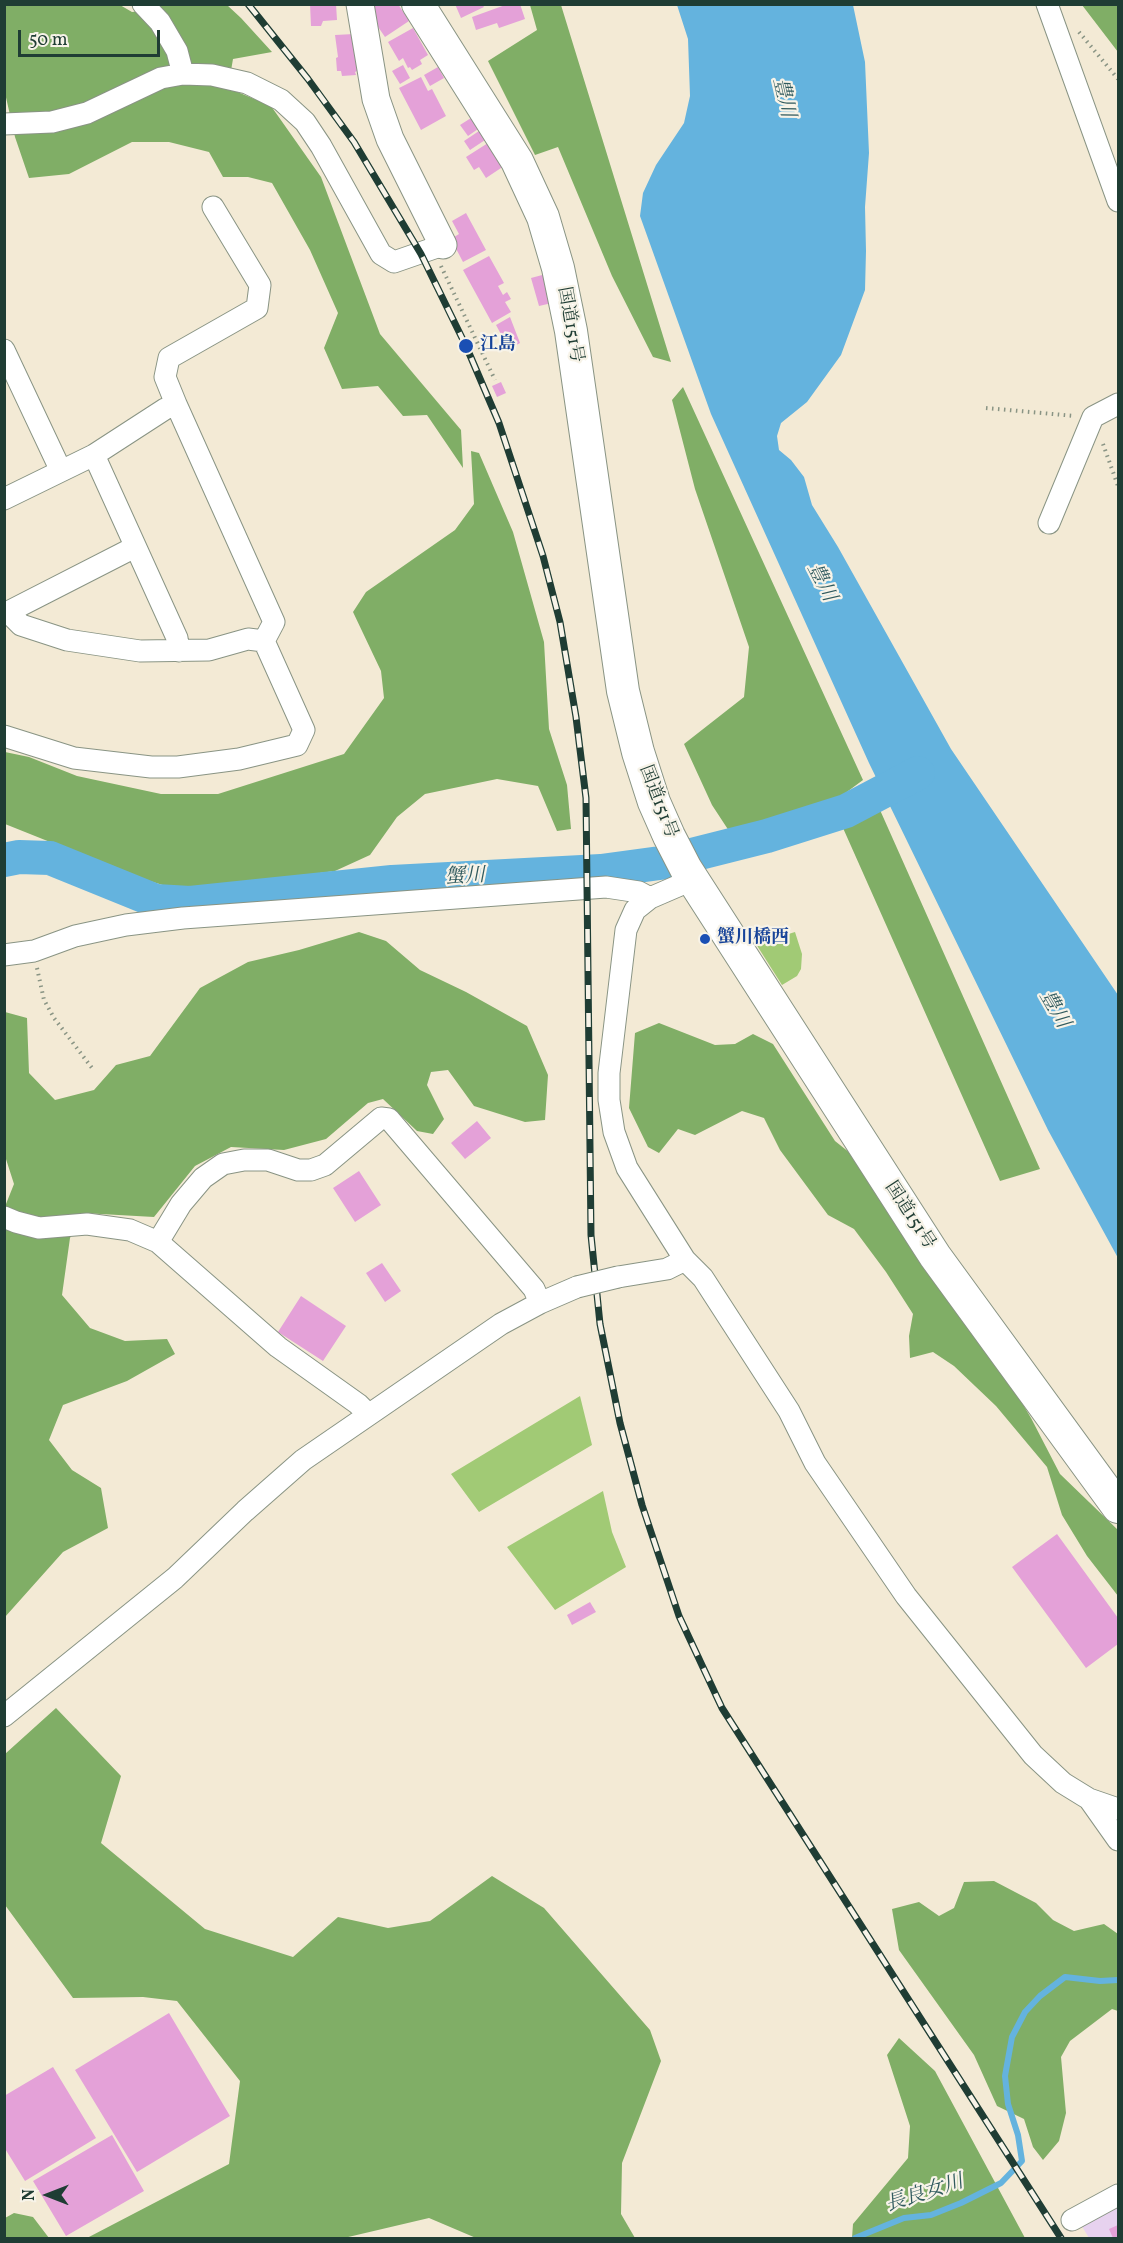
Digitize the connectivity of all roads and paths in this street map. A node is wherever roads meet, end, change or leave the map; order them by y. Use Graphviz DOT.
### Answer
graph roads {
  1 [pos="143,4"];
  2 [pos="360,4"];
  3 [pos="418,4"];
  4 [pos="1047,4"];
  5 [pos="1078,31"];
  6 [pos="183,74"];
  7 [pos="1119,79"];
  8 [pos="4,124"];
  9 [pos="1119,201"];
  10 [pos="213,207"];
  11 [pos="438,247"];
  12 [pos="4,350"];
  13 [pos="495,380"];
  14 [pos="11,383"];
  15 [pos="176,404"];
  16 [pos="1119,404"];
  17 [pos="986,408"];
  18 [pos="1093,417"];
  19 [pos="94,455"];
  20 [pos="61,471"];
  21 [pos="1119,486"];
  22 [pos="4,499"];
  23 [pos="1049,523"];
  24 [pos="135,548"];
  25 [pos="7,613"];
  26 [pos="264,641"];
  27 [pos="179,651"];
  28 [pos="4,736"];
  29 [pos="690,874"];
  30 [pos="650,898"];
  31 [pos="34,951"];
  32 [pos="4,955"];
  33 [pos="92,1068"];
  34 [pos="4,1216"];
  35 [pos="158,1242"];
  36 [pos="685,1260"];
  37 [pos="540,1303"];
  38 [pos="368,1414"];
  39 [pos="1119,1507"];
  40 [pos="4,1716"];
  41 [pos="1089,1799"];
  42 [pos="1119,1809"];
  43 [pos="1119,1840"];
  44 [pos="1119,2195"];
  45 [pos="1072,2220"];
  1 -- 6 [label="street"];
  2 -- 11 [label="main road"];
  3 -- 29 [label="highway, 国道151号"];
  4 -- 9 [label="street"];
  5 -- 7 [label="path"];
  6 -- 8 [label="street"];
  6 -- 11 [label="street"];
  10 -- 15 [label="street"];
  11 -- 13 [label="path"];
  12 -- 14 [label="street"];
  14 -- 20 [label="street"];
  15 -- 19 [label="street"];
  15 -- 26 [label="street"];
  16 -- 18 [label="street"];
  17 -- 18 [label="path"];
  18 -- 21 [label="path"];
  18 -- 23 [label="street"];
  19 -- 20 [label="street"];
  19 -- 24 [label="street"];
  20 -- 22 [label="street"];
  24 -- 25 [label="street"];
  24 -- 27 [label="street"];
  25 -- 27 [label="street"];
  26 -- 27 [label="street"];
  26 -- 28 [label="street"];
  29 -- 30 [label="street"];
  29 -- 39 [label="highway, 国道151号"];
  30 -- 31 [label="street"];
  30 -- 36 [label="street"];
  31 -- 32 [label="street"];
  31 -- 33 [label="path"];
  34 -- 35 [label="street"];
  35 -- 37 [label="street"];
  35 -- 38 [label="street"];
  36 -- 37 [label="street, bridge"];
  36 -- 41 [label="street"];
  37 -- 38 [label="street"];
  38 -- 40 [label="street"];
  41 -- 42 [label="street"];
  41 -- 43 [label="street"];
  44 -- 45 [label="street"];
}
